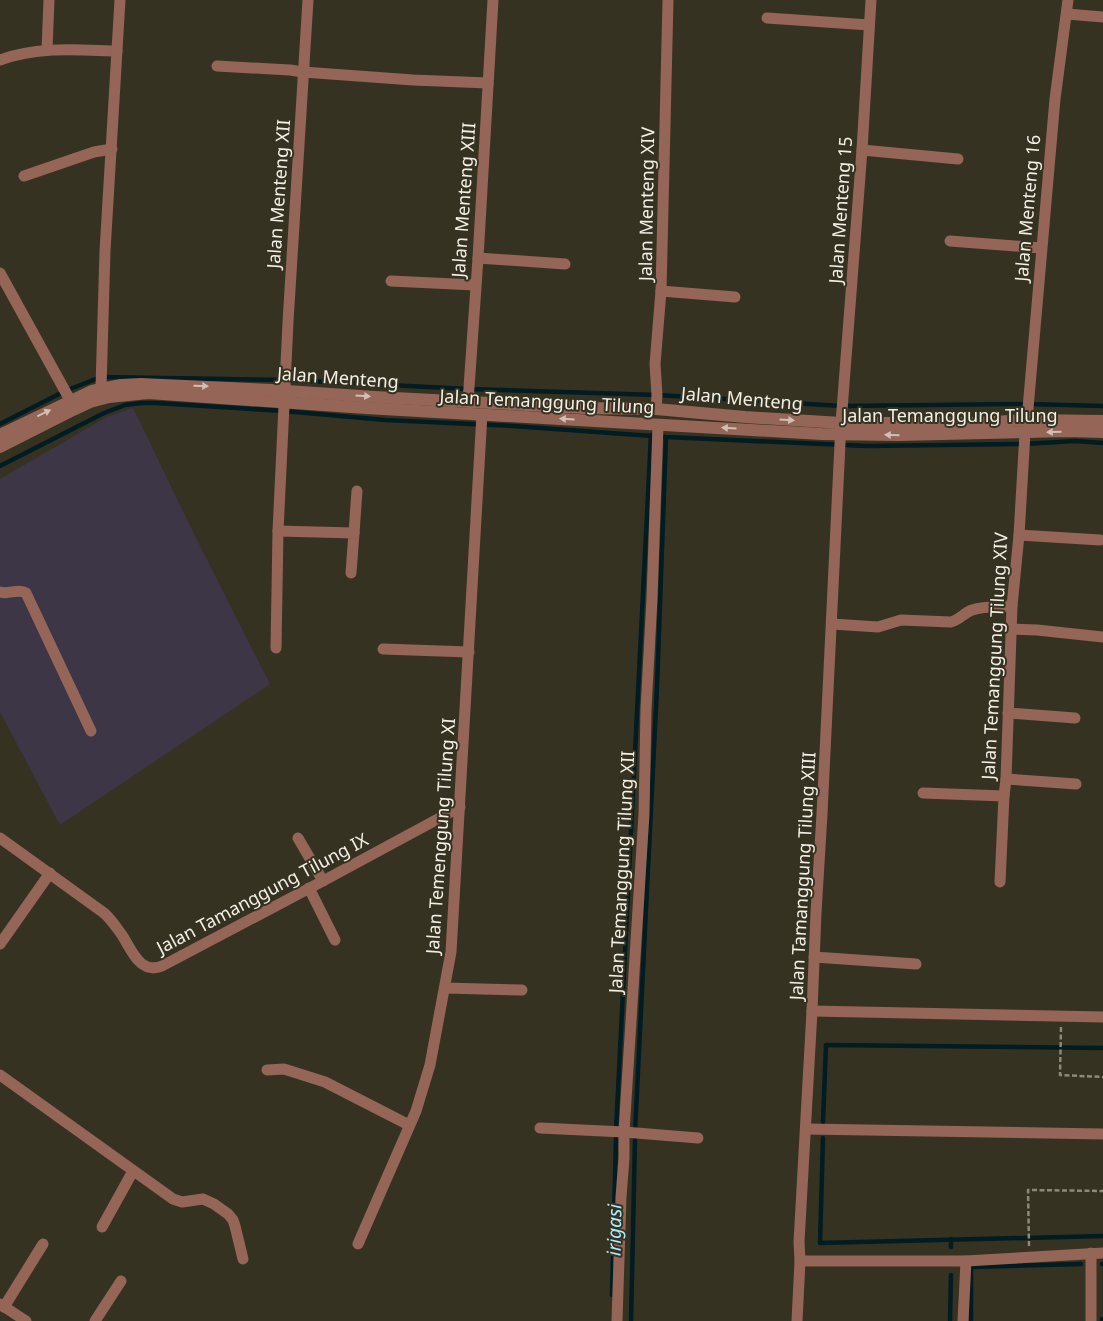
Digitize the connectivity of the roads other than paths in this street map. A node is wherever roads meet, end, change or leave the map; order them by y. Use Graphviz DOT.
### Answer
graph roads {
  1 [pos="49,0"];
  2 [pos="120,0"];
  3 [pos="308,0"];
  4 [pos="493,0"];
  5 [pos="668,0"];
  6 [pos="871,0"];
  7 [pos="1068,0"];
  8 [pos="1067,14"];
  9 [pos="1103,17"];
  10 [pos="767,18"];
  11 [pos="869,24"];
  12 [pos="47,50"];
  13 [pos="117,50"];
  14 [pos="0,60"];
  15 [pos="217,66"];
  16 [pos="303,72"];
  17 [pos="488,83"];
  18 [pos="112,149"];
  19 [pos="862,150"];
  20 [pos="958,159"];
  21 [pos="24,176"];
  22 [pos="950,241"];
  23 [pos="1041,248"];
  24 [pos="478,258"];
  25 [pos="565,264"];
  26 [pos="0,273"];
  27 [pos="391,281"];
  28 [pos="476,285"];
  29 [pos="661,291"];
  30 [pos="735,296"];
  31 [pos="101,388"];
  32 [pos="285,396"];
  33 [pos="70,400"];
  34 [pos="468,402"];
  35 [pos="656,409"];
  36 [pos="482,414"];
  37 [pos="1027,420"];
  38 [pos="1103,421"];
  39 [pos="658,425"];
  40 [pos="841,428"];
  41 [pos="1103,432"];
  42 [pos="1025,433"];
  43 [pos="0,435"];
  44 [pos="0,447"];
  45 [pos="357,491"];
  46 [pos="278,531"];
  47 [pos="354,534"];
  48 [pos="1019,535"];
  49 [pos="1100,540"];
  50 [pos="351,573"];
  51 [pos="0,592"];
  52 [pos="1012,606"];
  53 [pos="832,624"];
  54 [pos="1012,629"];
  55 [pos="1103,637"];
  56 [pos="276,648"];
  57 [pos="382,648"];
  58 [pos="469,652"];
  59 [pos="1008,713"];
  60 [pos="1075,718"];
  61 [pos="92,731"];
  62 [pos="1006,779"];
  63 [pos="1076,784"];
  64 [pos="923,793"];
  65 [pos="1004,796"];
  66 [pos="460,807"];
  67 [pos="0,838"];
  68 [pos="298,838"];
  69 [pos="50,873"];
  70 [pos="323,881"];
  71 [pos="1000,882"];
  72 [pos="309,888"];
  73 [pos="335,940"];
  74 [pos="0,944"];
  75 [pos="814,957"];
  76 [pos="916,964"];
  77 [pos="445,988"];
  78 [pos="522,990"];
  79 [pos="812,1011"];
  80 [pos="1103,1017"];
  81 [pos="267,1070"];
  82 [pos="0,1074"];
  83 [pos="409,1125"];
  84 [pos="540,1128"];
  85 [pos="806,1129"];
  86 [pos="624,1132"];
  87 [pos="1103,1134"];
  88 [pos="698,1138"];
  89 [pos="134,1171"];
  90 [pos="102,1227"];
  91 [pos="43,1244"];
  92 [pos="358,1244"];
  93 [pos="1103,1252"];
  94 [pos="1091,1253"];
  95 [pos="242,1259"];
  96 [pos="800,1261"];
  97 [pos="966,1262"];
  98 [pos="121,1281"];
  99 [pos="2,1306"];
  100 [pos="26,1321"];
  101 [pos="95,1321"];
  102 [pos="617,1321"];
  103 [pos="797,1321"];
  104 [pos="963,1321"];
  105 [pos="1091,1321"];
  1 -- 12 [label="street"];
  2 -- 13 [label="street"];
  3 -- 16 [label="street, Jalan Menteng XII"];
  4 -- 17 [label="street, Jalan Menteng XIII"];
  5 -- 29 [label="street, Jalan Menteng XIV"];
  6 -- 11 [label="street, Jalan Menteng 15"];
  7 -- 8 [label="street, Jalan Menteng 16"];
  8 -- 9 [label="street"];
  8 -- 23 [label="street, Jalan Menteng 16"];
  10 -- 11 [label="street"];
  11 -- 19 [label="street, Jalan Menteng 15"];
  12 -- 13 [label="street"];
  12 -- 14 [label="street"];
  13 -- 18 [label="street"];
  15 -- 16 [label="street"];
  16 -- 17 [label="street"];
  16 -- 32 [label="street, Jalan Menteng XII"];
  17 -- 24 [label="street, Jalan Menteng XIII"];
  18 -- 21 [label="street"];
  18 -- 31 [label="street"];
  19 -- 20 [label="street"];
  19 -- 40 [label="street, Jalan Menteng 15"];
  22 -- 23 [label="street"];
  23 -- 37 [label="street, Jalan Menteng 16"];
  24 -- 25 [label="street"];
  24 -- 28 [label="street, Jalan Menteng XIII"];
  26 -- 33 [label="street"];
  27 -- 28 [label="street"];
  28 -- 34 [label="street, Jalan Menteng XIII"];
  29 -- 30 [label="street"];
  29 -- 35 [label="street, Jalan Menteng XIV"];
  31 -- 32 [label="street, Jalan Menteng, one-way"];
  31 -- 33 [label="street, Jalan Menteng"];
  32 -- 34 [label="street, Jalan Menteng, one-way"];
  32 -- 36 [label="street, Jalan Temanggung Tilung"];
  32 -- 44 [label="street, Jalan Temanggung Tilung"];
  32 -- 46 [label="street, Jalan Menteng XII"];
  43 -- 33 [label="street, Jalan Menteng, one-way"];
  34 -- 35 [label="street, Jalan Menteng"];
  35 -- 40 [label="street, Jalan Menteng, one-way"];
  39 -- 36 [label="street, Jalan Temanggung Tilung, one-way"];
  36 -- 58 [label="street, Jalan Temenggung Tilung XI"];
  37 -- 38 [label="street, Jalan Menteng"];
  37 -- 40 [label="street, Jalan Menteng"];
  40 -- 39 [label="street, Jalan Temanggung Tilung, one-way"];
  39 -- 86 [label="street, Jalan Temanggung Tilung XII"];
  42 -- 40 [label="street, Jalan Temanggung Tilung, one-way"];
  40 -- 53 [label="street, Jalan Tamanggung Tilung XIII"];
  41 -- 42 [label="street, Jalan Temanggung Tilung, one-way"];
  42 -- 48 [label="street, Jalan Temanggung Tilung XIV"];
  45 -- 47 [label="street"];
  46 -- 47 [label="street"];
  46 -- 56 [label="street, Jalan Menteng XII"];
  47 -- 50 [label="street"];
  48 -- 49 [label="street"];
  48 -- 52 [label="street, Jalan Temanggung Tilung XIV"];
  51 -- 61 [label="street"];
  52 -- 53 [label="street"];
  52 -- 54 [label="street, Jalan Temanggung Tilung XIV"];
  53 -- 75 [label="street, Jalan Tamanggung Tilung XIII"];
  54 -- 55 [label="street"];
  54 -- 59 [label="street, Jalan Temanggung Tilung XIV"];
  57 -- 58 [label="street"];
  58 -- 66 [label="street, Jalan Temenggung Tilung XI"];
  59 -- 60 [label="street"];
  59 -- 62 [label="street, Jalan Temanggung Tilung XIV"];
  62 -- 63 [label="street"];
  62 -- 65 [label="street, Jalan Temanggung Tilung XIV"];
  64 -- 65 [label="street"];
  65 -- 71 [label="street, Jalan Temanggung Tilung XIV"];
  66 -- 70 [label="street, Jalan Tamanggung Tilung IX"];
  66 -- 77 [label="street, Jalan Temenggung Tilung XI"];
  67 -- 69 [label="street, Jalan Tamanggung Tilung IX"];
  68 -- 70 [label="street"];
  69 -- 72 [label="street, Jalan Tamanggung Tilung IX"];
  69 -- 74 [label="street"];
  70 -- 72 [label="street, Jalan Tamanggung Tilung IX"];
  72 -- 73 [label="street"];
  75 -- 76 [label="street"];
  75 -- 79 [label="street, Jalan Tamanggung Tilung XIII"];
  77 -- 78 [label="street"];
  77 -- 83 [label="street, Jalan Temenggung Tilung XI"];
  79 -- 80 [label="street"];
  79 -- 85 [label="street, Jalan Tamanggung Tilung XIII"];
  81 -- 83 [label="street"];
  82 -- 89 [label="street"];
  83 -- 92 [label="street, Jalan Temenggung Tilung XI"];
  84 -- 86 [label="street"];
  85 -- 87 [label="street"];
  85 -- 96 [label="street, Jalan Tamanggung Tilung XIII"];
  86 -- 88 [label="street"];
  86 -- 102 [label="street, Jalan Temanggung Tilung XII"];
  89 -- 90 [label="street"];
  89 -- 95 [label="street"];
  91 -- 99 [label="street"];
  93 -- 94 [label="street"];
  94 -- 97 [label="street"];
  94 -- 105 [label="street"];
  96 -- 97 [label="street"];
  96 -- 103 [label="street, Jalan Tamanggung Tilung XIII"];
  97 -- 104 [label="street"];
  98 -- 101 [label="street"];
  99 -- 100 [label="street"];
}
